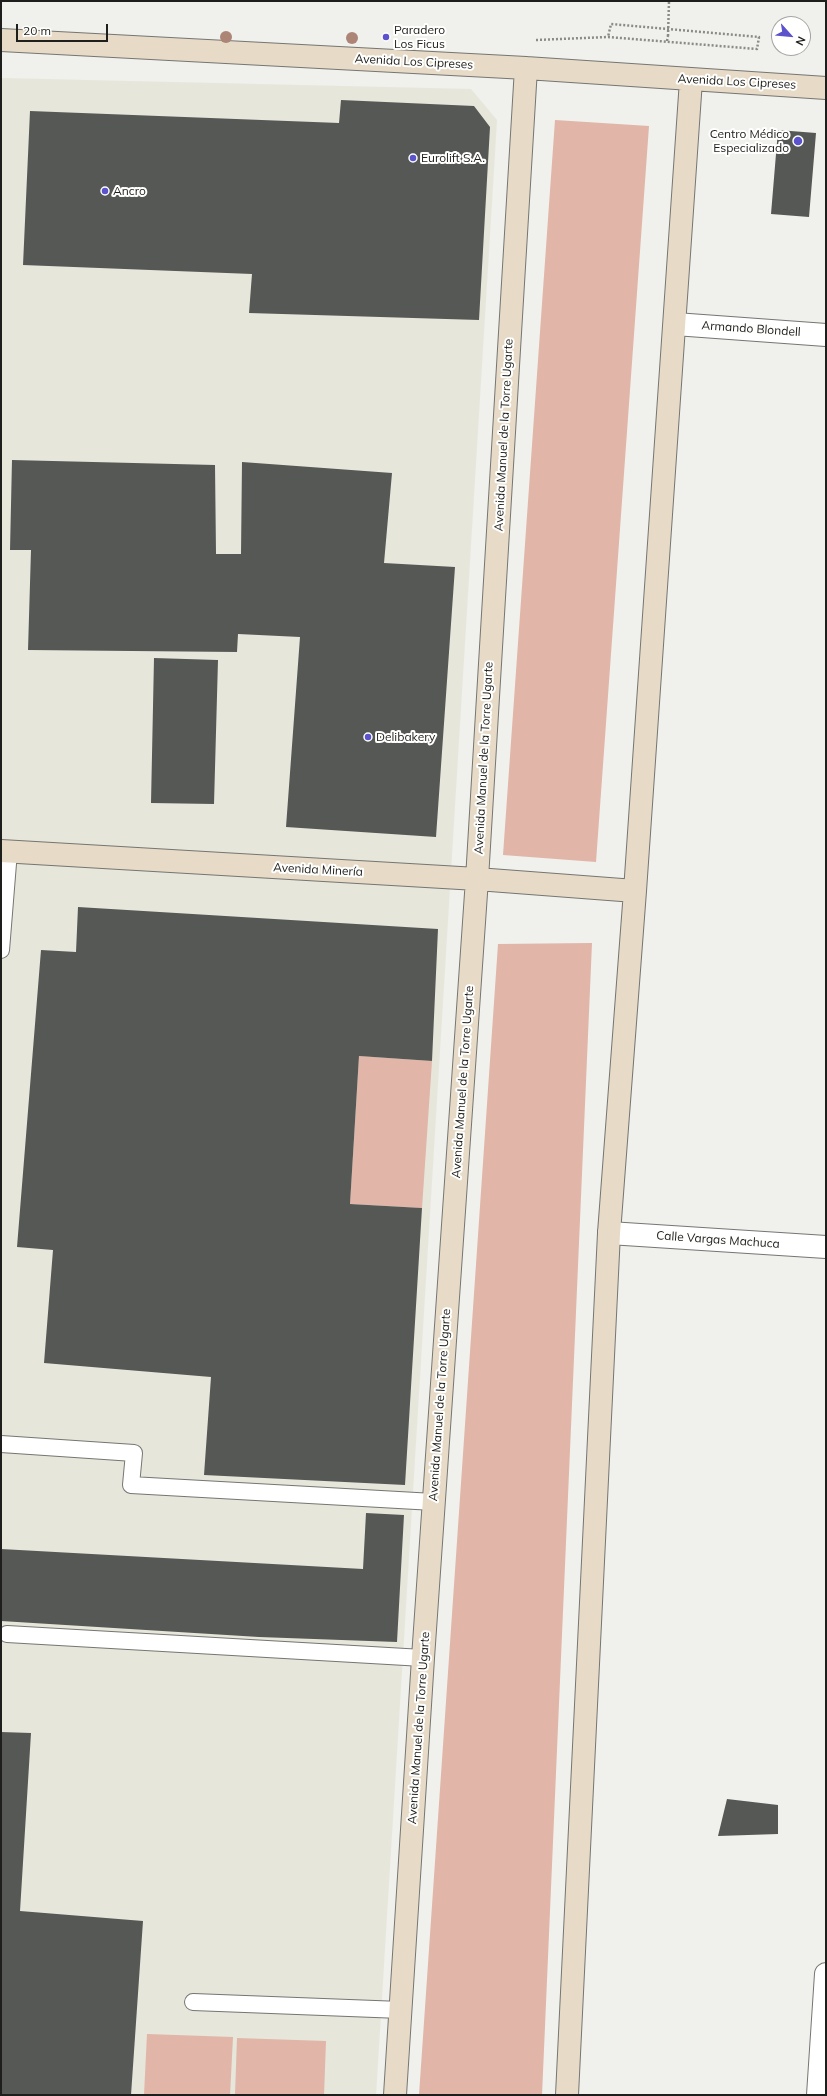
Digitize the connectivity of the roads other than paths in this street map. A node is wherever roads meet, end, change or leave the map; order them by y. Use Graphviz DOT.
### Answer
graph roads {
  1 [pos="1,40"];
  2 [pos="526,68"];
  3 [pos="691,80"];
  4 [pos="826,88"];
  5 [pos="675,324"];
  6 [pos="826,335"];
  7 [pos="5,851"];
  8 [pos="477,880"];
  9 [pos="635,891"];
  10 [pos="1,950"];
  11 [pos="609,1233"];
  12 [pos="826,1247"];
  13 [pos="1,1444"];
  14 [pos="434,1502"];
  15 [pos="7,1634"];
  16 [pos="423,1658"];
  17 [pos="826,1974"];
  18 [pos="193,2002"];
  19 [pos="401,2010"];
  20 [pos="395,2095"];
  21 [pos="567,2095"];
  22 [pos="818,2095"];
  1 -- 2 [label="street, Avenida Los Cipreses"];
  2 -- 3 [label="street, Avenida Los Cipreses"];
  2 -- 8 [label="street, Avenida Manuel de la Torre Ugarte"];
  3 -- 4 [label="street, Avenida Los Cipreses"];
  3 -- 5 [label="street"];
  5 -- 6 [label="street, Armando Blondell"];
  5 -- 9 [label="street"];
  7 -- 8 [label="street, Avenida Minería"];
  7 -- 10 [label="lane"];
  8 -- 9 [label="street, Avenida Minería"];
  8 -- 14 [label="street, Avenida Manuel de la Torre Ugarte"];
  9 -- 11 [label="street"];
  11 -- 12 [label="street, Calle Vargas Machuca"];
  11 -- 21 [label="street"];
  13 -- 14 [label="lane"];
  14 -- 16 [label="street, Avenida Manuel de la Torre Ugarte"];
  15 -- 16 [label="lane"];
  16 -- 19 [label="street, Avenida Manuel de la Torre Ugarte"];
  17 -- 22 [label="street"];
  18 -- 19 [label="lane"];
  19 -- 20 [label="street, Avenida Manuel de la Torre Ugarte"];
}
